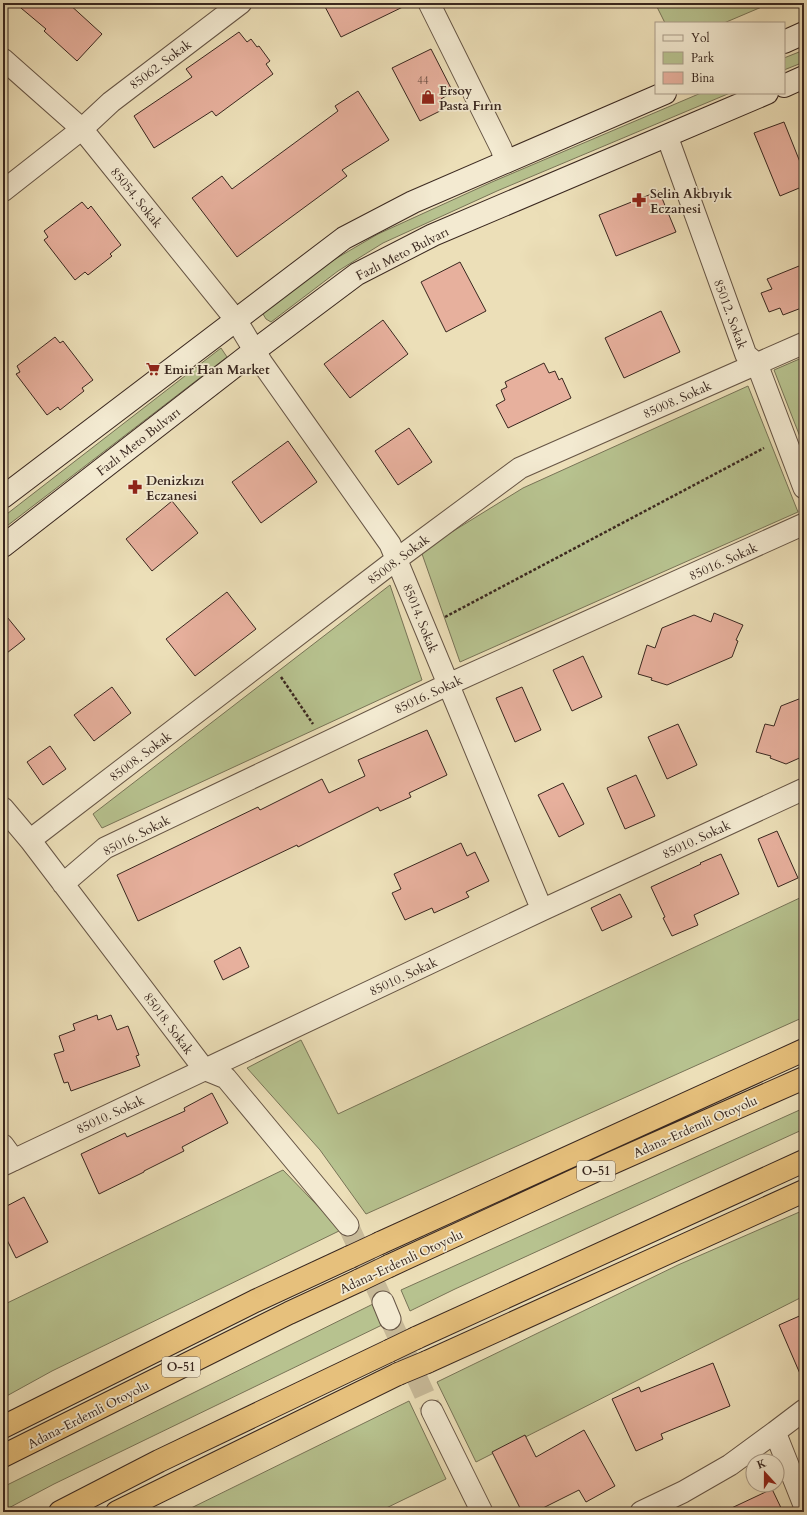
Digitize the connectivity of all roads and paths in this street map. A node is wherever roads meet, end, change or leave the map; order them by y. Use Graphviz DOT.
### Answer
graph roads {
  1 [pos="241,3"];
  2 [pos="429,3"];
  3 [pos="804,33"];
  4 [pos="785,42"];
  5 [pos="3,59"];
  6 [pos="804,77"];
  7 [pos="785,86"];
  8 [pos="663,94"];
  9 [pos="765,94"];
  10 [pos="82,129"];
  11 [pos="667,136"];
  12 [pos="506,162"];
  13 [pos="3,191"];
  14 [pos="236,320"];
  15 [pos="804,343"];
  16 [pos="254,351"];
  17 [pos="757,364"];
  18 [pos="764,448"];
  19 [pos="804,488"];
  20 [pos="3,497"];
  21 [pos="804,524"];
  22 [pos="3,546"];
  23 [pos="397,559"];
  24 [pos="445,617"];
  25 [pos="277,672"];
  26 [pos="449,684"];
  27 [pos="316,729"];
  28 [pos="804,789"];
  29 [pos="3,808"];
  30 [pos="30,840"];
  31 [pos="63,884"];
  32 [pos="542,910"];
  33 [pos="804,1050"];
  34 [pos="204,1069"];
  35 [pos="804,1078"];
  36 [pos="7,1157"];
  37 [pos="804,1161"];
  38 [pos="804,1191"];
  39 [pos="348,1225"];
  40 [pos="804,1410"];
  41 [pos="432,1411"];
  42 [pos="3,1427"];
  43 [pos="775,1432"];
  44 [pos="3,1456"];
  45 [pos="804,1505"];
  46 [pos="60,1512"];
  47 [pos="117,1512"];
  48 [pos="482,1512"];
  49 [pos="642,1512"];
  1 -- 10 [label="street, 85062. Sokak"];
  2 -- 12 [label="street"];
  3 -- 4 [label="main road"];
  5 -- 10 [label="street, 85054. Sokak"];
  6 -- 7 [label="main road"];
  8 -- 12 [label="main road"];
  9 -- 11 [label="main road, Fazlı Meto Bulvarı"];
  10 -- 13 [label="street, 85062. Sokak"];
  10 -- 14 [label="street, 85054. Sokak"];
  11 -- 16 [label="main road, Fazlı Meto Bulvarı"];
  11 -- 17 [label="street, 85012. Sokak"];
  12 -- 14 [label="main road"];
  14 -- 16 [label="street, 85054. Sokak"];
  14 -- 20 [label="main road"];
  15 -- 17 [label="street, 85008. Sokak"];
  16 -- 22 [label="main road, Fazlı Meto Bulvarı"];
  16 -- 23 [label="street, 85014. Sokak"];
  17 -- 19 [label="street, 85012. Sokak"];
  17 -- 23 [label="street, 85008. Sokak"];
  18 -- 24 [label="path"];
  21 -- 26 [label="street, 85016. Sokak"];
  23 -- 26 [label="street, 85014. Sokak"];
  23 -- 30 [label="street, 85008. Sokak"];
  25 -- 27 [label="path"];
  26 -- 31 [label="street, 85016. Sokak"];
  26 -- 32 [label="street, 85014. Sokak"];
  28 -- 32 [label="street, 85010. Sokak"];
  29 -- 30 [label="street, 85018. Sokak"];
  30 -- 31 [label="street, 85018. Sokak"];
  31 -- 34 [label="street, 85018. Sokak"];
  32 -- 34 [label="street, 85010. Sokak"];
  33 -- 42 [label="highway, bridge"];
  34 -- 36 [label="street, 85010. Sokak"];
  34 -- 39 [label="street"];
  35 -- 44 [label="highway, Adana-Erdemli Otoyolu / O-51, bridge"];
  37 -- 46 [label="highway, bridge"];
  38 -- 47 [label="highway, bridge"];
  40 -- 43 [label="street"];
  41 -- 48 [label="street"];
  43 -- 45 [label="street"];
  43 -- 49 [label="street"];
}
